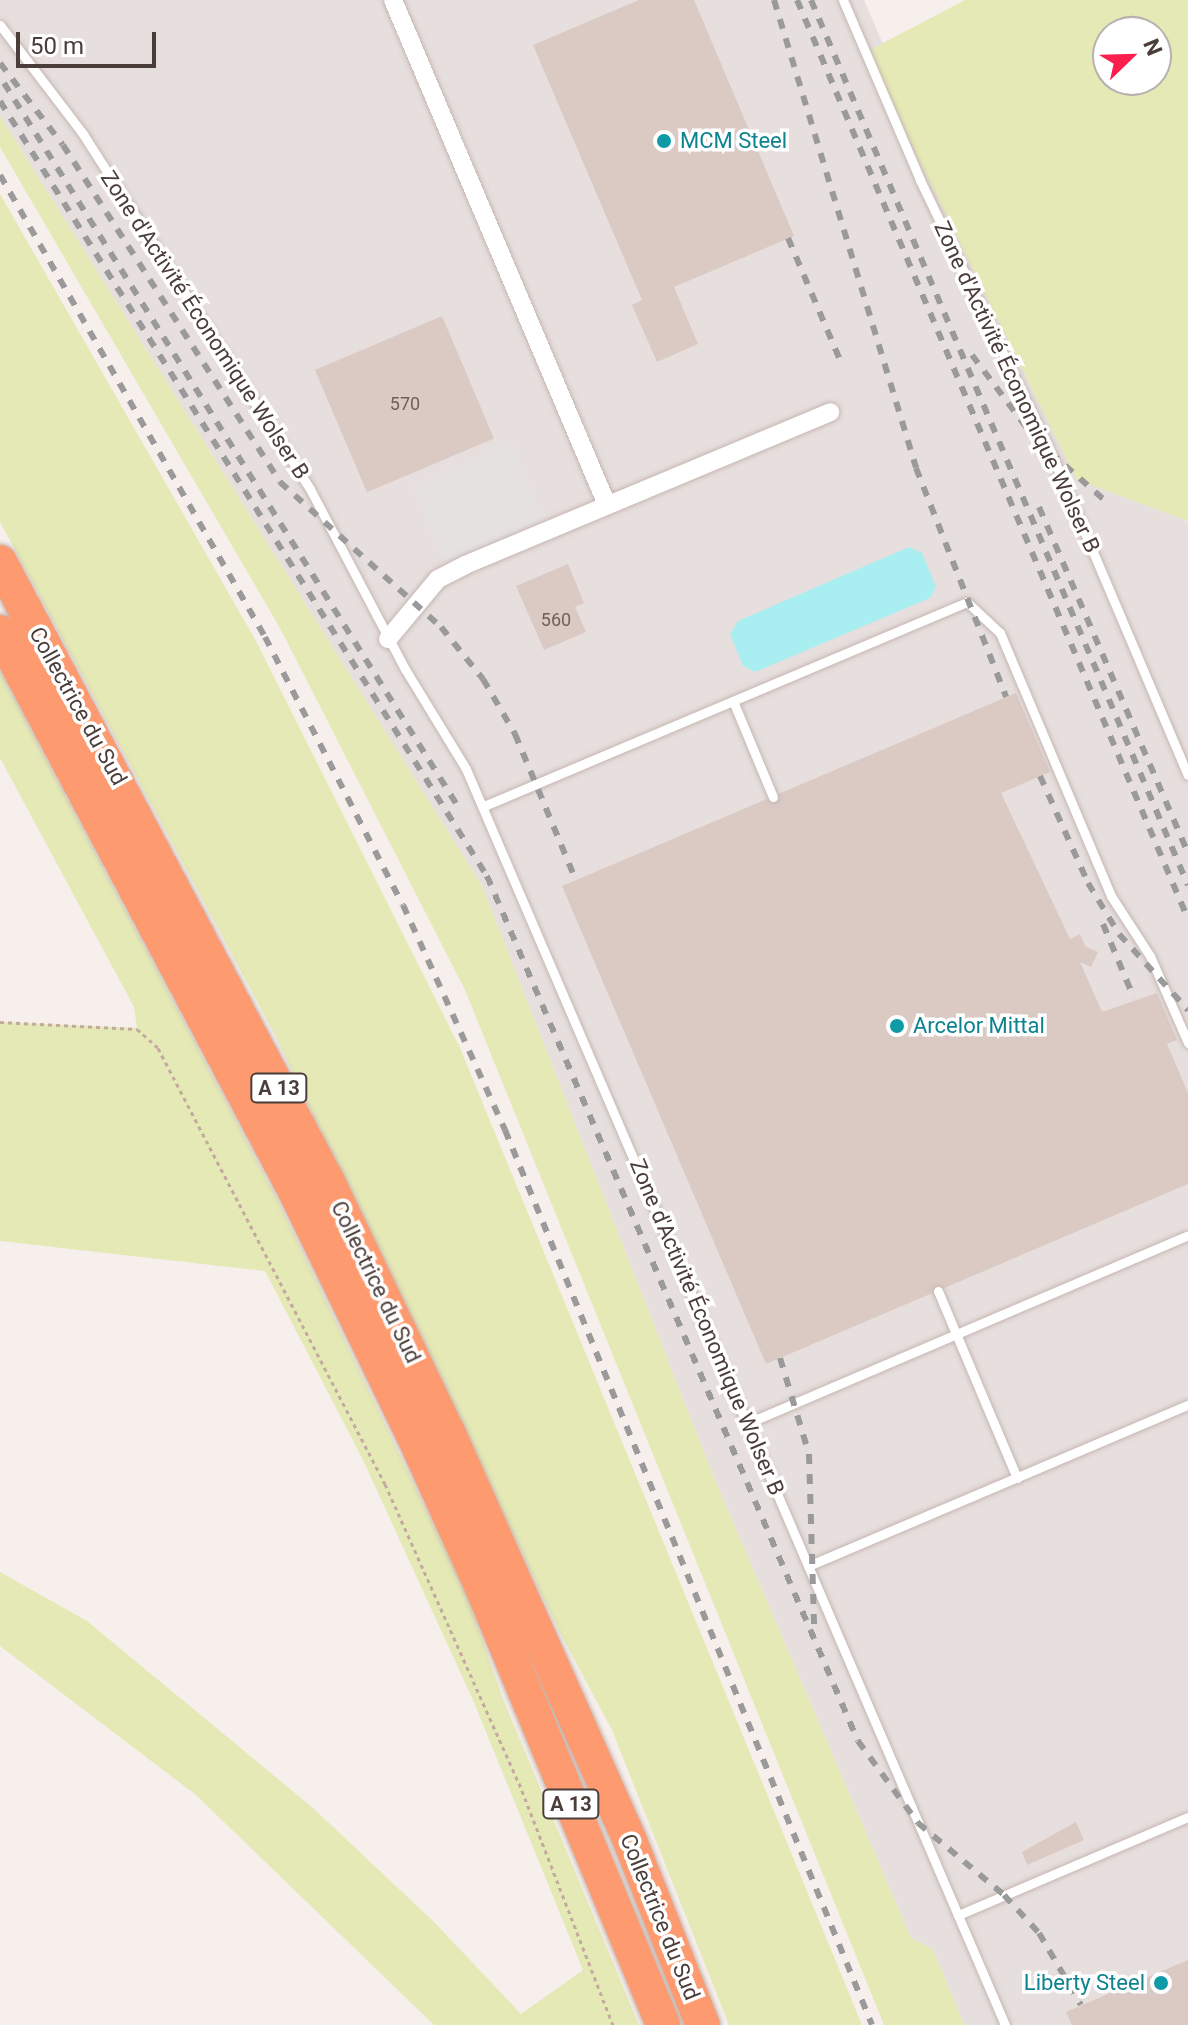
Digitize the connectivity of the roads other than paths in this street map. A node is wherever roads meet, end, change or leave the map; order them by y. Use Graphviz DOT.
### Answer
graph roads {
  1 [pos="393,0"];
  2 [pos="843,0"];
  3 [pos="0,25"];
  4 [pos="830,412"];
  5 [pos="607,505"];
  6 [pos="0,562"];
  7 [pos="0,632"];
  8 [pos="388,639"];
  9 [pos="733,701"];
  10 [pos="1188,775"];
  11 [pos="773,797"];
  12 [pos="484,806"];
  13 [pos="1188,1043"];
  14 [pos="1188,1235"];
  15 [pos="938,1291"];
  16 [pos="956,1334"];
  17 [pos="1188,1405"];
  18 [pos="748,1423"];
  19 [pos="1017,1478"];
  20 [pos="808,1566"];
  21 [pos="1188,1817"];
  22 [pos="958,1915"];
  23 [pos="663,2025"];
  24 [pos="703,2025"];
  25 [pos="1005,2025"];
  1 -- 5 [label="street"];
  2 -- 10 [label="lane, Zone d'Activité Économique Wolser B"];
  3 -- 8 [label="lane, Zone d'Activité Économique Wolser B"];
  4 -- 5 [label="street"];
  5 -- 8 [label="street"];
  6 -- 24 [label="highway, Collectrice du Sud / A 13"];
  7 -- 23 [label="highway, Collectrice du Sud / A 13"];
  8 -- 12 [label="lane, Zone d'Activité Économique Wolser B"];
  9 -- 11 [label="lane"];
  9 -- 12 [label="lane"];
  9 -- 13 [label="lane"];
  12 -- 18 [label="lane, Zone d'Activité Économique Wolser B"];
  14 -- 16 [label="lane"];
  15 -- 16 [label="lane"];
  16 -- 18 [label="lane"];
  16 -- 19 [label="lane"];
  17 -- 19 [label="lane"];
  18 -- 20 [label="lane, Zone d'Activité Économique Wolser B"];
  19 -- 20 [label="lane"];
  20 -- 22 [label="lane, Zone d'Activité Économique Wolser B"];
  21 -- 22 [label="lane"];
  22 -- 25 [label="lane, Zone d'Activité Économique Wolser B"];
}
